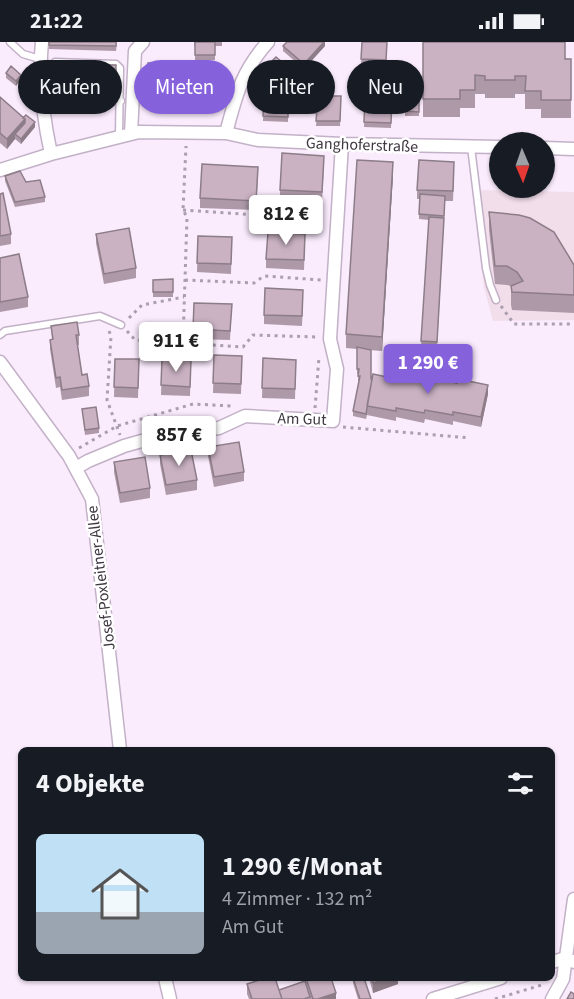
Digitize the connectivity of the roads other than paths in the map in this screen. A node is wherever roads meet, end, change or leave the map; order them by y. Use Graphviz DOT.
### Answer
graph roads {
  1 [pos="10,42"];
  2 [pos="42,42"];
  3 [pos="143,42"];
  4 [pos="268,42"];
  5 [pos="41,59"];
  6 [pos="122,110"];
  7 [pos="42,114"];
  8 [pos="226,133"];
  9 [pos="125,135"];
  10 [pos="342,144"];
  11 [pos="471,147"];
  12 [pos="489,147"];
  13 [pos="555,148"];
  14 [pos="574,149"];
  15 [pos="51,154"];
  16 [pos="2,167"];
  17 [pos="496,300"];
  18 [pos="121,325"];
  19 [pos="0,334"];
  20 [pos="0,362"];
  21 [pos="76,468"];
  22 [pos="120,747"];
  23 [pos="574,899"];
  24 [pos="570,960"];
  25 [pos="555,962"];
  26 [pos="166,981"];
  27 [pos="491,981"];
  28 [pos="170,999"];
  29 [pos="433,999"];
  30 [pos="552,999"];
  1 -- 5 [label="lane"];
  2 -- 5 [label="street"];
  3 -- 9 [label="street"];
  4 -- 8 [label="street"];
  6 -- 9 [label="lane"];
  7 -- 15 [label="street"];
  8 -- 9 [label="street, Ganghoferstraße"];
  8 -- 10 [label="street, Ganghoferstraße"];
  9 -- 15 [label="street, Ganghoferstraße"];
  10 -- 11 [label="street, Ganghoferstraße"];
  10 -- 21 [label="street, Am Gut"];
  11 -- 12 [label="street, Ganghoferstraße"];
  11 -- 17 [label="lane"];
  13 -- 14 [label="street"];
  15 -- 16 [label="street, Ganghoferstraße"];
  18 -- 19 [label="lane"];
  20 -- 21 [label="street, Josef-Poxleitner-Allee"];
  21 -- 22 [label="street, Josef-Poxleitner-Allee"];
  23 -- 24 [label="street"];
  24 -- 25 [label="street"];
  24 -- 30 [label="street"];
  26 -- 28 [label="street"];
  27 -- 29 [label="street"];
}
